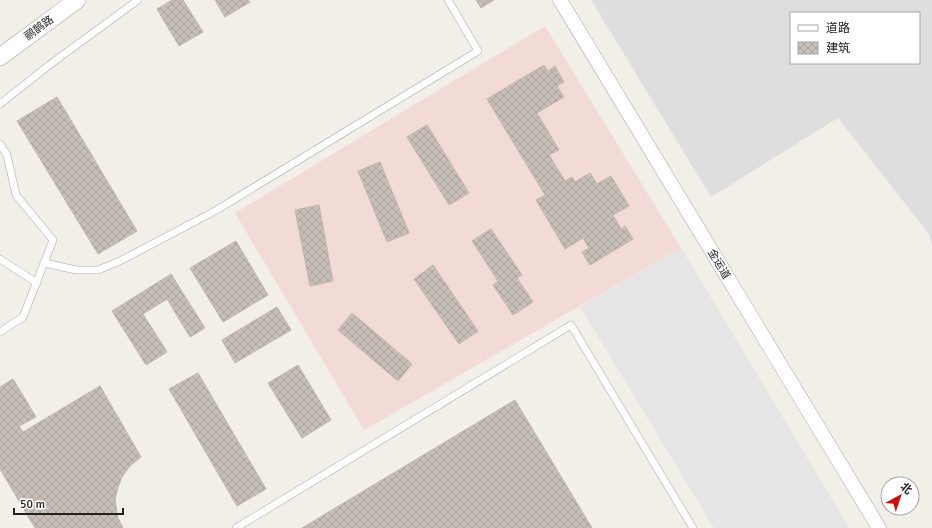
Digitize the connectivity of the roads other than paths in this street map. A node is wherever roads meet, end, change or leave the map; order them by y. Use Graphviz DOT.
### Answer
graph roads {
  1 [pos="77,0"];
  2 [pos="138,0"];
  3 [pos="448,0"];
  4 [pos="560,0"];
  5 [pos="0,57"];
  6 [pos="0,104"];
  7 [pos="0,144"];
  8 [pos="0,259"];
  9 [pos="45,263"];
  10 [pos="37,283"];
  11 [pos="0,332"];
  12 [pos="236,528"];
  13 [pos="693,528"];
  14 [pos="879,528"];
  1 -- 5 [label="street, 鹂鹊路"];
  2 -- 6 [label="lane"];
  3 -- 9 [label="lane"];
  4 -- 14 [label="street, 金运道"];
  7 -- 9 [label="lane"];
  8 -- 10 [label="lane"];
  9 -- 10 [label="lane"];
  10 -- 11 [label="lane"];
  12 -- 13 [label="lane"];
}
